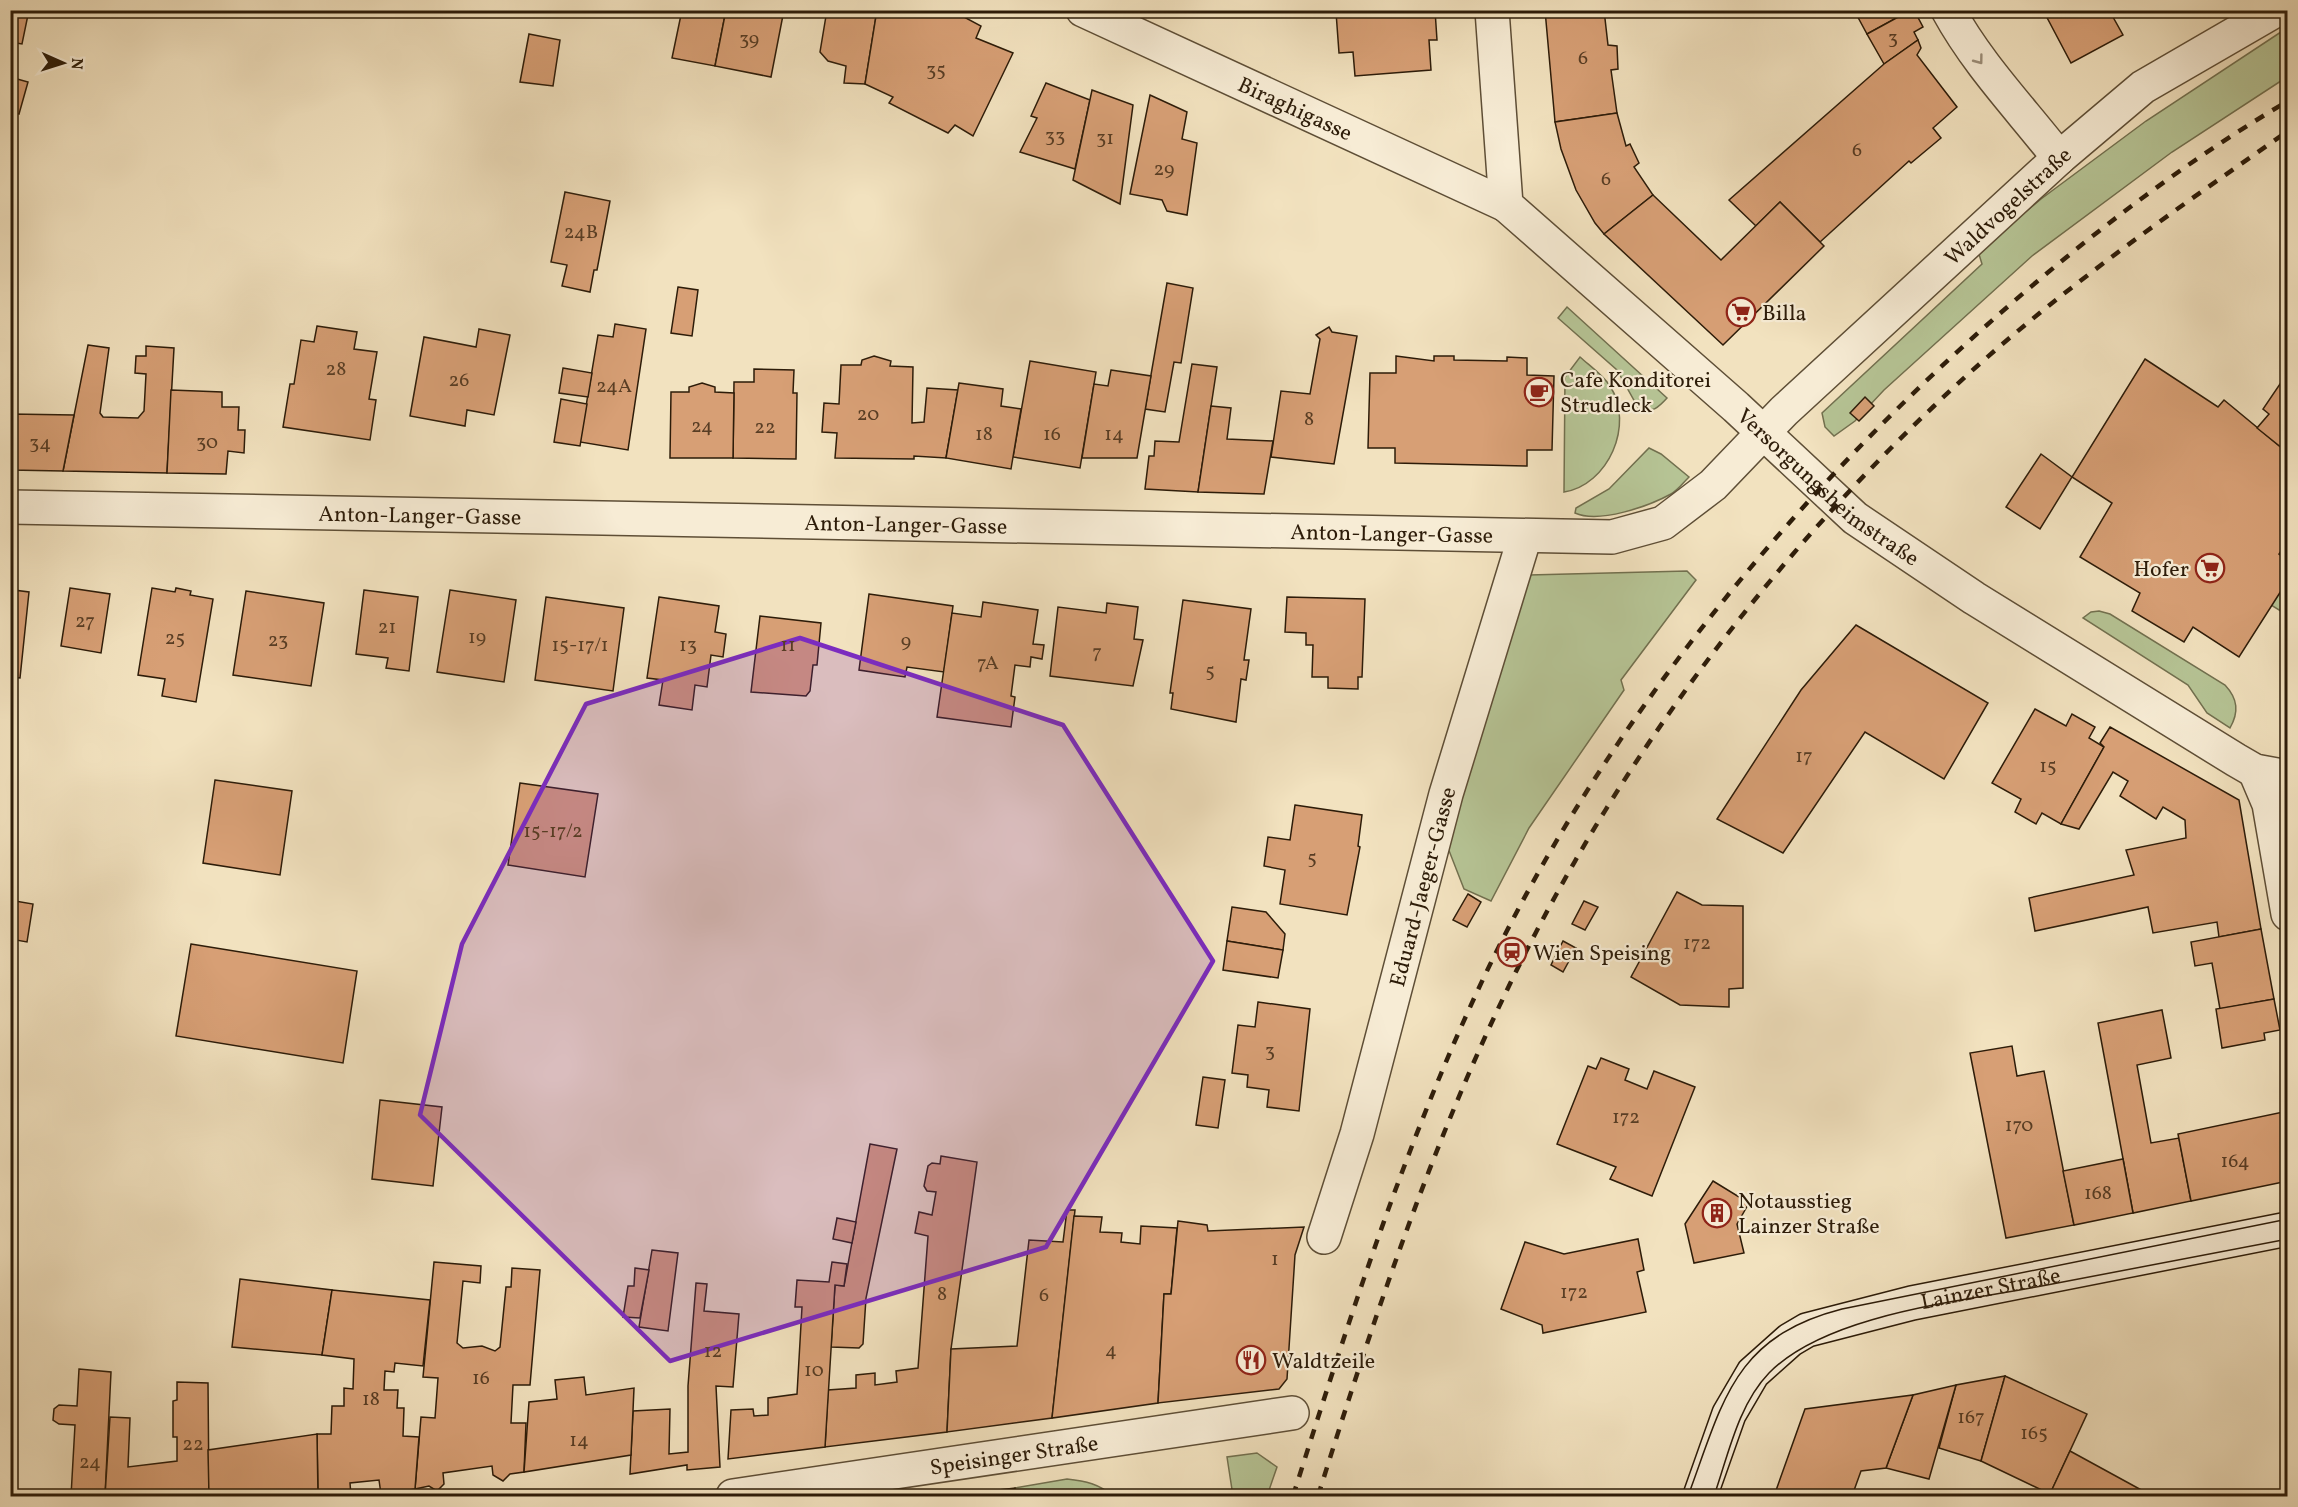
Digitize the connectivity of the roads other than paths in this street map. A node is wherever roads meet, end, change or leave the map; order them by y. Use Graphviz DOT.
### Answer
graph roads {
  1 [pos="1083,10"];
  2 [pos="1492,10"];
  3 [pos="1948,10"];
  4 [pos="2276,10"];
  5 [pos="2059,158"];
  6 [pos="1506,205"];
  7 [pos="1763,433"];
  8 [pos="10,507"];
  9 [pos="1525,536"];
  10 [pos="2255,771"];
  11 [pos="2288,777"];
  12 [pos="2280,834"];
  13 [pos="2288,914"];
  14 [pos="2288,1230"];
  15 [pos="1324,1237"];
  16 [pos="1292,1413"];
  17 [pos="733,1497"];
  18 [pos="1700,1497"];
  1 -- 6 [label="street, Biraghigasse"];
  2 -- 6 [label="street"];
  3 -- 5 [label="street, one-way"];
  4 -- 5 [label="street, Waldvogelstraße"];
  5 -- 7 [label="street, Waldvogelstraße"];
  6 -- 7 [label="street, Versorgungsheimstraße"];
  7 -- 9 [label="street, Anton-Langer-Gasse"];
  7 -- 10 [label="street, Versorgungsheimstraße"];
  8 -- 9 [label="street, Anton-Langer-Gasse"];
  9 -- 15 [label="street, Eduard-Jaeger-Gasse"];
  10 -- 11 [label="street, Versorgungsheimstraße"];
  10 -- 12 [label="street"];
  12 -- 13 [label="street"];
  14 -- 18 [label="street, Lainzer Straße"];
  16 -- 17 [label="street, Speisinger Straße"];
}
